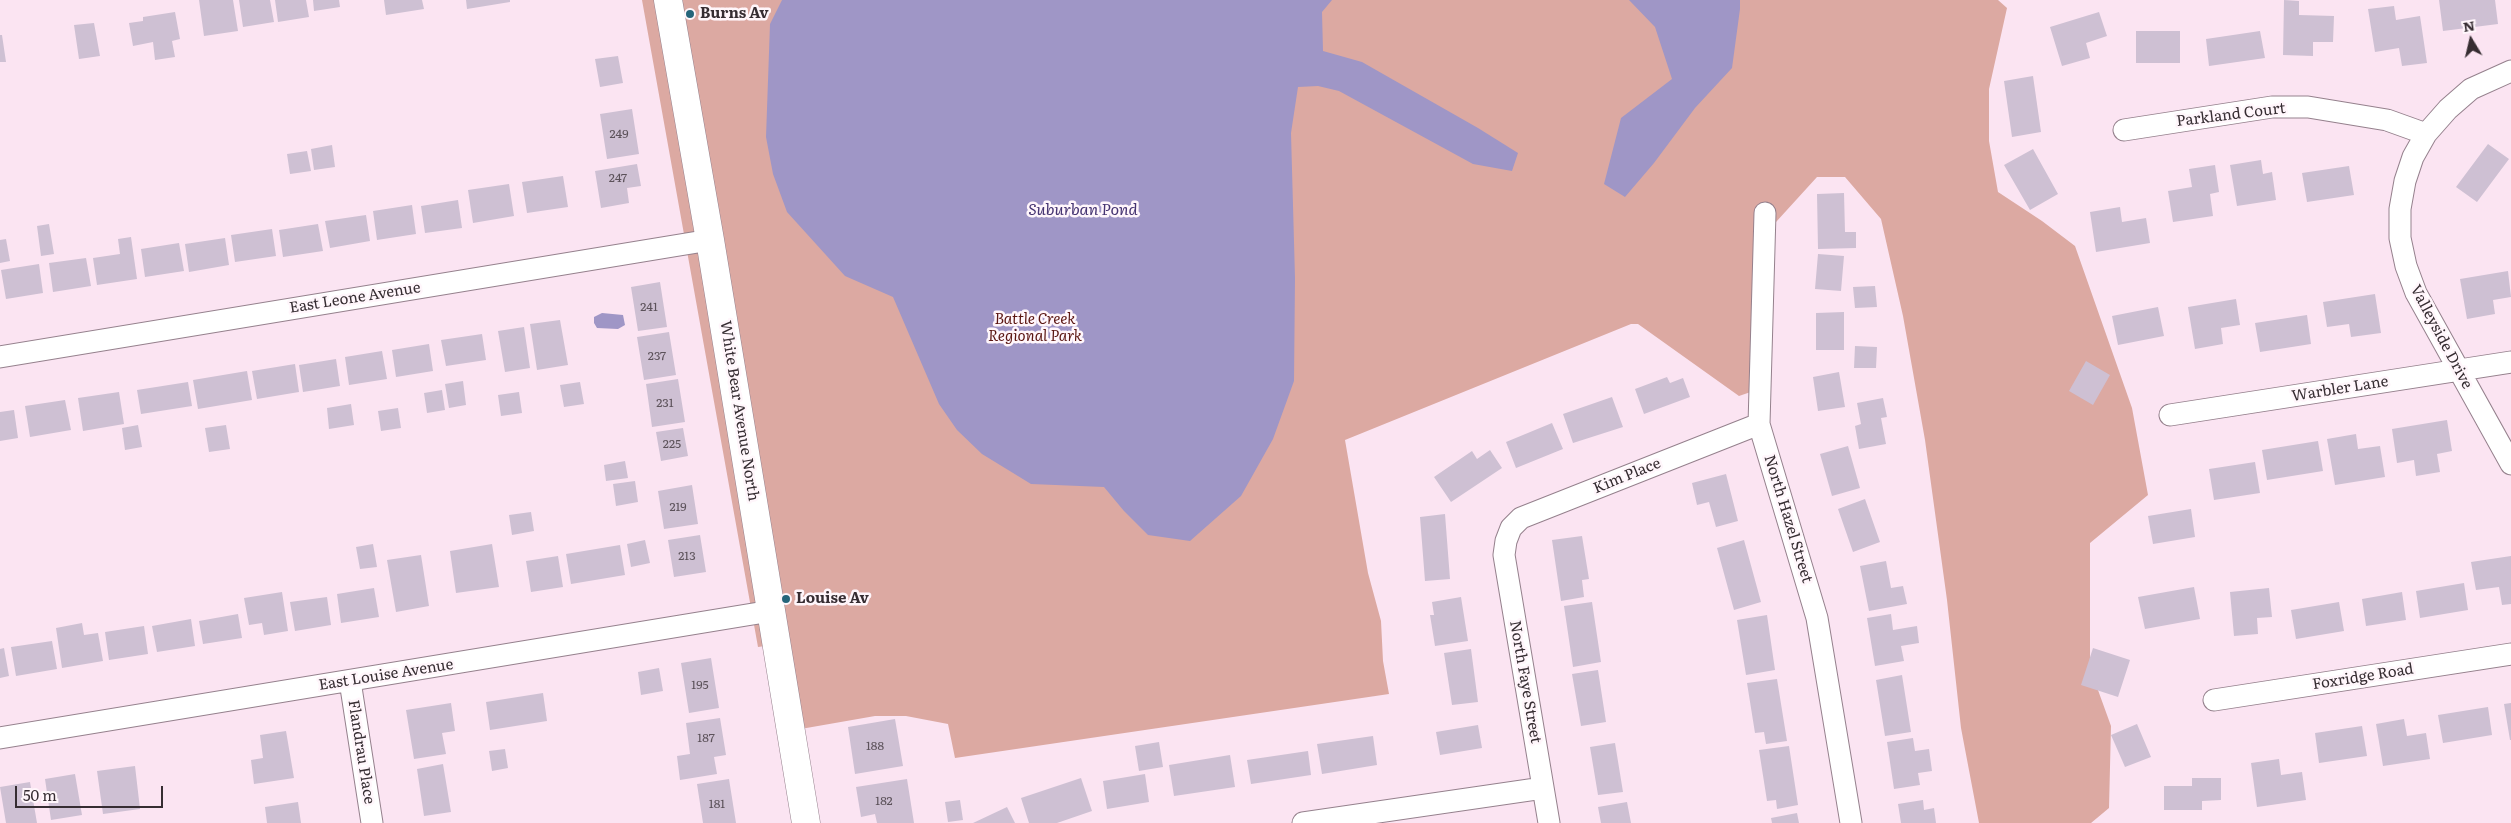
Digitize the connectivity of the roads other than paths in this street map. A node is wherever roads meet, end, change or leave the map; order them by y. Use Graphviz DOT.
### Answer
graph roads {
  1 [pos="668,0"];
  2 [pos="2511,71"];
  3 [pos="2124,130"];
  4 [pos="2426,134"];
  5 [pos="1765,213"];
  6 [pos="710,240"];
  7 [pos="0,357"];
  8 [pos="2511,362"];
  9 [pos="2458,370"];
  10 [pos="2170,415"];
  11 [pos="1759,424"];
  12 [pos="2511,464"];
  13 [pos="1506,541"];
  14 [pos="771,610"];
  15 [pos="2511,654"];
  16 [pos="350,681"];
  17 [pos="2214,700"];
  18 [pos="0,738"];
  19 [pos="1543,788"];
  20 [pos="372,823"];
  21 [pos="806,823"];
  22 [pos="1303,823"];
  23 [pos="1549,823"];
  24 [pos="1851,823"];
  1 -- 6 [label="street, White Bear Avenue North"];
  2 -- 4 [label="street, Valleyside Drive"];
  3 -- 4 [label="street, Parkland Court"];
  4 -- 9 [label="street, Valleyside Drive"];
  5 -- 11 [label="street, North Hazel Street"];
  6 -- 7 [label="street, East Leone Avenue"];
  6 -- 14 [label="street, White Bear Avenue North"];
  8 -- 9 [label="street, Warbler Lane"];
  9 -- 10 [label="street, Warbler Lane"];
  9 -- 12 [label="street, Valleyside Drive"];
  11 -- 13 [label="street, Kim Place"];
  11 -- 24 [label="street, North Hazel Street"];
  13 -- 19 [label="street, North Faye Street"];
  14 -- 16 [label="street, East Louise Avenue"];
  14 -- 21 [label="street, White Bear Avenue North"];
  15 -- 17 [label="street, Foxridge Road"];
  16 -- 18 [label="street, East Louise Avenue"];
  16 -- 20 [label="street, Flandrau Place"];
  19 -- 22 [label="street"];
  19 -- 23 [label="street, North Faye Street"];
}
